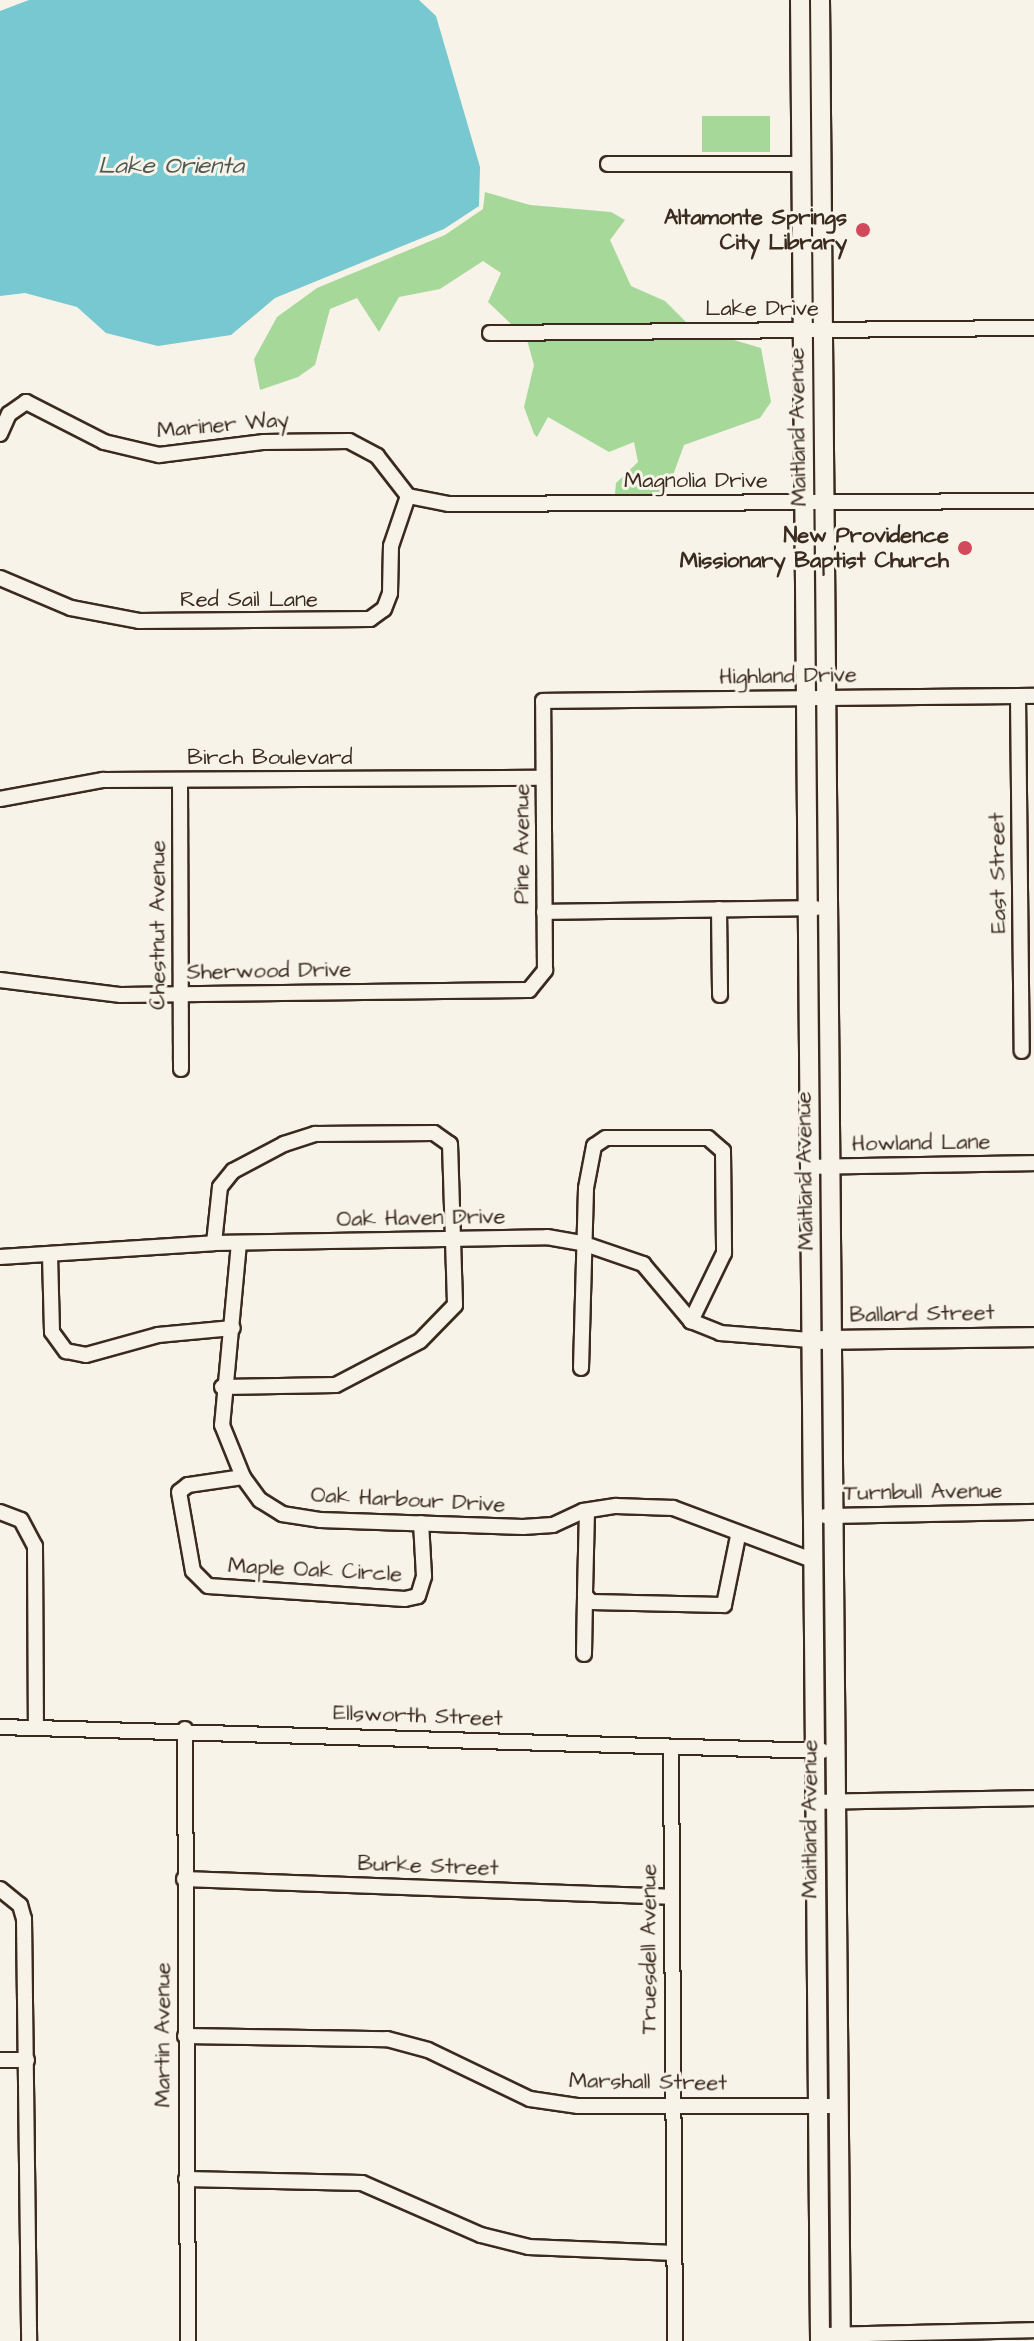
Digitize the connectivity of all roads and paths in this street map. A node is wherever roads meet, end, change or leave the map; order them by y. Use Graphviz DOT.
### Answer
graph roads {
  1 [pos="800,0"];
  2 [pos="820,0"];
  3 [pos="800,94"];
  4 [pos="819,94"];
  5 [pos="608,164"];
  6 [pos="799,164"];
  7 [pos="1034,328"];
  8 [pos="801,331"];
  9 [pos="822,331"];
  10 [pos="490,333"];
  11 [pos="0,434"];
  12 [pos="408,496"];
  13 [pos="1034,501"];
  14 [pos="803,503"];
  15 [pos="823,503"];
  16 [pos="0,578"];
  17 [pos="1018,696"];
  18 [pos="1034,696"];
  19 [pos="805,698"];
  20 [pos="825,698"];
  21 [pos="543,701"];
  22 [pos="543,778"];
  23 [pos="180,781"];
  24 [pos="0,799"];
  25 [pos="806,908"];
  26 [pos="826,908"];
  27 [pos="719,909"];
  28 [pos="544,912"];
  29 [pos="0,980"];
  30 [pos="537,985"];
  31 [pos="180,994"];
  32 [pos="720,995"];
  33 [pos="1022,1051"];
  34 [pos="181,1069"];
  35 [pos="807,1077"];
  36 [pos="828,1077"];
  37 [pos="1034,1163"];
  38 [pos="808,1167"];
  39 [pos="829,1167"];
  40 [pos="451,1240"];
  41 [pos="214,1243"];
  42 [pos="239,1243"];
  43 [pos="582,1243"];
  44 [pos="50,1255"];
  45 [pos="0,1257"];
  46 [pos="691,1321"];
  47 [pos="233,1328"];
  48 [pos="1034,1337"];
  49 [pos="831,1339"];
  50 [pos="810,1340"];
  51 [pos="581,1368"];
  52 [pos="222,1387"];
  53 [pos="243,1477"];
  54 [pos="587,1511"];
  55 [pos="0,1512"];
  56 [pos="1034,1512"];
  57 [pos="822,1516"];
  58 [pos="421,1523"];
  59 [pos="738,1536"];
  60 [pos="812,1560"];
  61 [pos="585,1595"];
  62 [pos="584,1654"];
  63 [pos="0,1727"];
  64 [pos="36,1727"];
  65 [pos="185,1729"];
  66 [pos="671,1749"];
  67 [pos="814,1751"];
  68 [pos="834,1751"];
  69 [pos="1034,1798"];
  70 [pos="814,1802"];
  71 [pos="834,1802"];
  72 [pos="184,1879"];
  73 [pos="6,1893"];
  74 [pos="670,1897"];
  75 [pos="185,2036"];
  76 [pos="0,2060"];
  77 [pos="27,2060"];
  78 [pos="672,2105"];
  79 [pos="816,2106"];
  80 [pos="836,2106"];
  81 [pos="186,2179"];
  82 [pos="674,2253"];
  83 [pos="1034,2330"];
  84 [pos="820,2338"];
  85 [pos="841,2338"];
  86 [pos="29,2341"];
  87 [pos="188,2341"];
  88 [pos="675,2341"];
  1 -- 3 [label="main road, Maitland Avenue"];
  2 -- 4 [label="main road, Maitland Avenue"];
  3 -- 4 [label="street"];
  3 -- 6 [label="main road, Maitland Avenue"];
  4 -- 9 [label="main road, Maitland Avenue"];
  5 -- 6 [label="street"];
  6 -- 8 [label="main road, Maitland Avenue"];
  7 -- 9 [label="street, Lake Drive"];
  8 -- 9 [label="street, Lake Drive"];
  8 -- 10 [label="street, Lake Drive"];
  8 -- 14 [label="main road, Maitland Avenue"];
  9 -- 15 [label="main road, Maitland Avenue"];
  11 -- 12 [label="street, Mariner Way"];
  12 -- 14 [label="street, Magnolia Drive"];
  12 -- 16 [label="street, Red Sail Lane"];
  13 -- 15 [label="street, Magnolia Drive"];
  14 -- 15 [label="street, Magnolia Drive"];
  14 -- 19 [label="main road, Maitland Avenue"];
  15 -- 20 [label="main road, Maitland Avenue"];
  17 -- 18 [label="street, Highland Drive"];
  17 -- 20 [label="street, Highland Drive"];
  17 -- 33 [label="street, East Street"];
  19 -- 20 [label="street, Highland Drive"];
  19 -- 21 [label="street, Highland Drive"];
  19 -- 25 [label="main road, Maitland Avenue"];
  20 -- 26 [label="main road, Maitland Avenue"];
  21 -- 22 [label="street, Pine Avenue"];
  22 -- 23 [label="street, Birch Boulevard"];
  22 -- 28 [label="street, Pine Avenue"];
  23 -- 24 [label="street, Birch Boulevard"];
  23 -- 31 [label="street, Chestnut Avenue"];
  25 -- 26 [label="street"];
  25 -- 27 [label="street"];
  25 -- 35 [label="main road, Maitland Avenue"];
  26 -- 36 [label="main road, Maitland Avenue"];
  27 -- 28 [label="street"];
  27 -- 32 [label="street"];
  28 -- 30 [label="street, Pine Avenue"];
  29 -- 31 [label="street, Sherwood Drive"];
  30 -- 31 [label="street, Sherwood Drive"];
  31 -- 34 [label="street, Chestnut Avenue"];
  35 -- 36 [label="street"];
  35 -- 38 [label="main road, Maitland Avenue"];
  36 -- 39 [label="main road, Maitland Avenue"];
  37 -- 39 [label="street, Howland Lane"];
  38 -- 39 [label="street, Howland Lane"];
  38 -- 50 [label="main road, Maitland Avenue"];
  39 -- 49 [label="main road, Maitland Avenue"];
  40 -- 41 [label="street"];
  40 -- 42 [label="street, Oak Haven Drive"];
  40 -- 43 [label="street, Oak Haven Drive"];
  40 -- 52 [label="street"];
  41 -- 42 [label="street, Oak Haven Drive"];
  41 -- 44 [label="street, Oak Haven Drive"];
  42 -- 47 [label="street, Oak Harbour Drive"];
  43 -- 46 [label="street, Oak Haven Drive"];
  43 -- 46 [label="street"];
  43 -- 51 [label="street"];
  44 -- 45 [label="street, Oak Haven Drive"];
  44 -- 47 [label="street"];
  46 -- 50 [label="street"];
  47 -- 52 [label="street, Oak Harbour Drive"];
  48 -- 49 [label="main road, Ballard Street"];
  49 -- 50 [label="main road, Ballard Street"];
  49 -- 57 [label="main road, Maitland Avenue"];
  50 -- 57 [label="main road, Maitland Avenue"];
  52 -- 53 [label="street, Oak Harbour Drive"];
  53 -- 58 [label="street, Oak Harbour Drive"];
  53 -- 58 [label="street, Maple Oak Circle"];
  54 -- 58 [label="street, Oak Harbour Drive"];
  54 -- 59 [label="street, Oak Harbour Drive"];
  54 -- 61 [label="street"];
  55 -- 64 [label="street"];
  56 -- 57 [label="street, Turnbull Avenue"];
  57 -- 60 [label="main road, Maitland Avenue"];
  57 -- 68 [label="main road, Maitland Avenue"];
  59 -- 60 [label="street, Oak Harbour Drive"];
  59 -- 61 [label="street"];
  60 -- 67 [label="main road, Maitland Avenue"];
  61 -- 62 [label="street"];
  63 -- 64 [label="street, Ellsworth Street"];
  64 -- 65 [label="street, Ellsworth Street"];
  65 -- 66 [label="street, Ellsworth Street"];
  65 -- 72 [label="street, Martin Avenue"];
  66 -- 67 [label="street, Ellsworth Street"];
  66 -- 74 [label="street, Truesdell Avenue"];
  67 -- 68 [label="street, Ellsworth Street"];
  67 -- 70 [label="main road, Maitland Avenue"];
  68 -- 71 [label="main road, Maitland Avenue"];
  69 -- 71 [label="street"];
  70 -- 71 [label="street"];
  70 -- 79 [label="main road, Maitland Avenue"];
  71 -- 80 [label="main road, Maitland Avenue"];
  72 -- 74 [label="street, Burke Street"];
  72 -- 75 [label="street, Martin Avenue"];
  73 -- 77 [label="street"];
  74 -- 78 [label="street, Truesdell Avenue"];
  75 -- 78 [label="street, Marshall Street"];
  75 -- 81 [label="street, Martin Avenue"];
  76 -- 77 [label="street"];
  77 -- 86 [label="street"];
  78 -- 79 [label="street, Marshall Street"];
  78 -- 82 [label="street, Truesdell Avenue"];
  79 -- 80 [label="street, Marshall Street"];
  79 -- 84 [label="main road, Maitland Avenue"];
  80 -- 85 [label="main road, Maitland Avenue"];
  81 -- 82 [label="street"];
  81 -- 87 [label="street, Martin Avenue"];
  82 -- 88 [label="street, Truesdell Avenue"];
  83 -- 85 [label="street"];
  84 -- 85 [label="street"];
}
